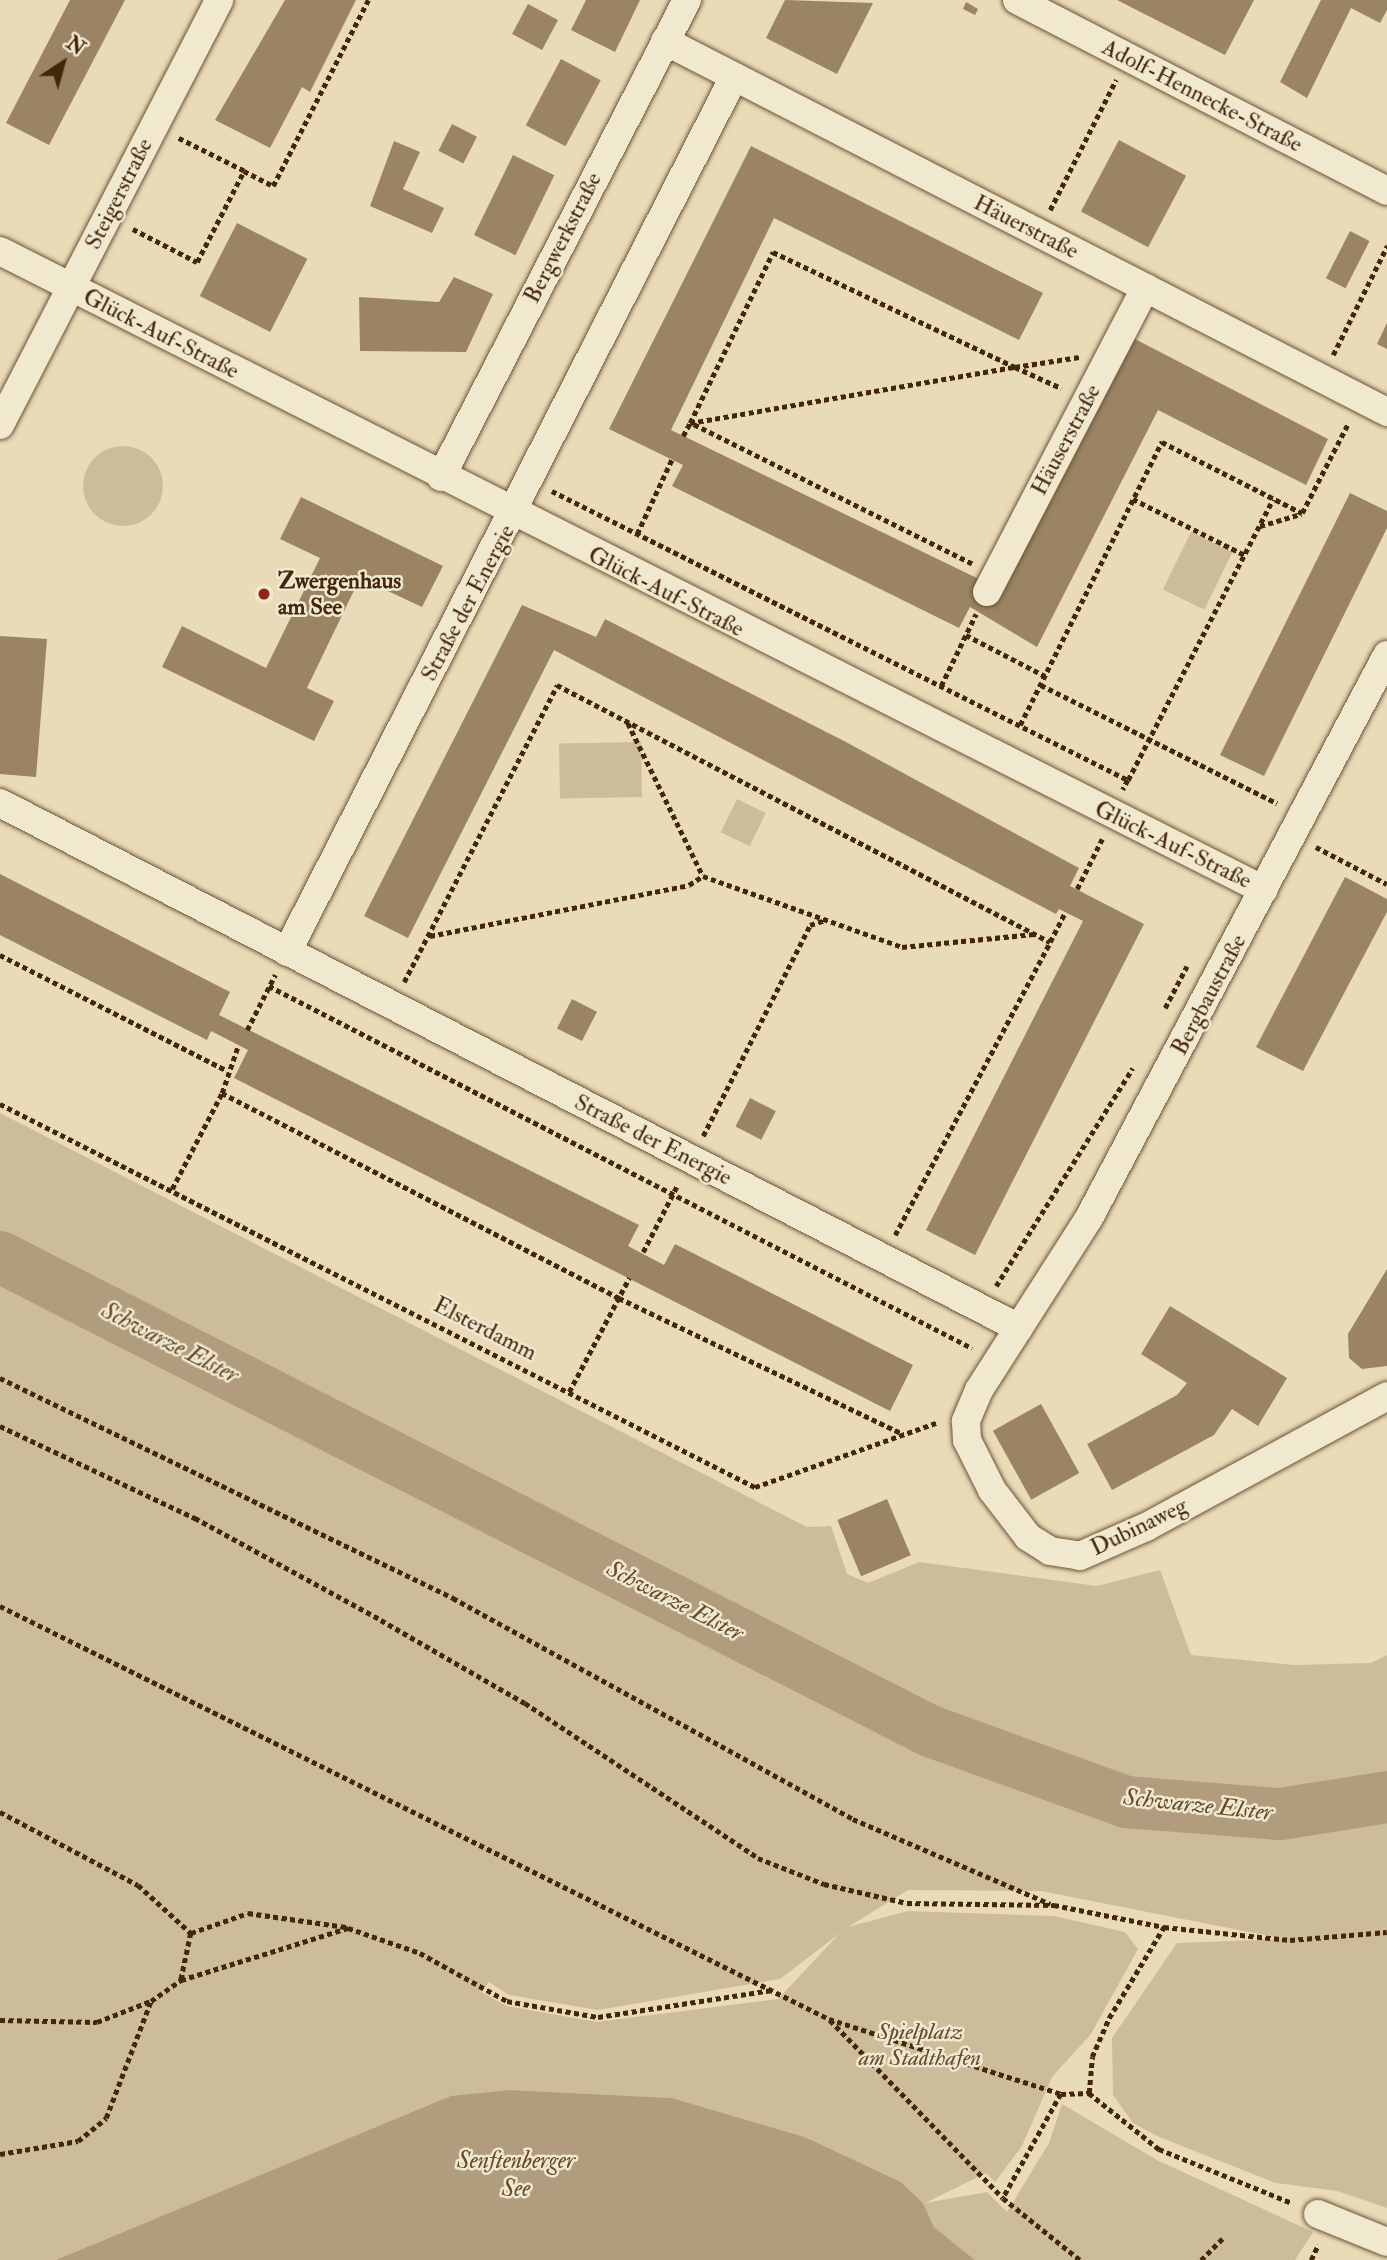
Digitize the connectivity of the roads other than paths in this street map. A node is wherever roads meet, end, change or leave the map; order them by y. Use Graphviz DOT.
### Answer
graph roads {
  1 [pos="219,0"];
  2 [pos="687,0"];
  3 [pos="1017,0"];
  4 [pos="665,41"];
  5 [pos="734,77"];
  6 [pos="1387,191"];
  7 [pos="0,251"];
  8 [pos="71,287"];
  9 [pos="1145,288"];
  10 [pos="1387,412"];
  11 [pos="0,425"];
  12 [pos="441,477"];
  13 [pos="514,515"];
  14 [pos="987,593"];
  15 [pos="1387,655"];
  16 [pos="0,803"];
  17 [pos="1264,890"];
  18 [pos="287,952"];
  19 [pos="1019,1328"];
  20 [pos="1387,1396"];
  21 [pos="1318,2214"];
  22 [pos="1387,2242"];
  1 -- 8 [label="street, Steigerstraße"];
  2 -- 4 [label="street, Bergwerkstraße"];
  3 -- 6 [label="street, Adolf-Hennecke-Straße"];
  4 -- 5 [label="street, Häuerstraße"];
  4 -- 12 [label="street, Bergwerkstraße"];
  5 -- 9 [label="street, Häuerstraße"];
  5 -- 13 [label="street"];
  7 -- 8 [label="street, Glück-Auf-Straße"];
  8 -- 11 [label="street, Steigerstraße"];
  8 -- 12 [label="street, Glück-Auf-Straße"];
  9 -- 10 [label="street, Häuerstraße"];
  9 -- 14 [label="street, Häuserstraße"];
  12 -- 13 [label="street, Glück-Auf-Straße"];
  13 -- 17 [label="street, Glück-Auf-Straße"];
  13 -- 18 [label="street, Straße der Energie"];
  15 -- 17 [label="street, Bergbaustraße"];
  16 -- 18 [label="street, Straße der Energie"];
  17 -- 19 [label="street, Bergbaustraße"];
  18 -- 19 [label="street, Straße der Energie"];
  19 -- 20 [label="street, Dubinaweg"];
  21 -- 22 [label="street"];
}
